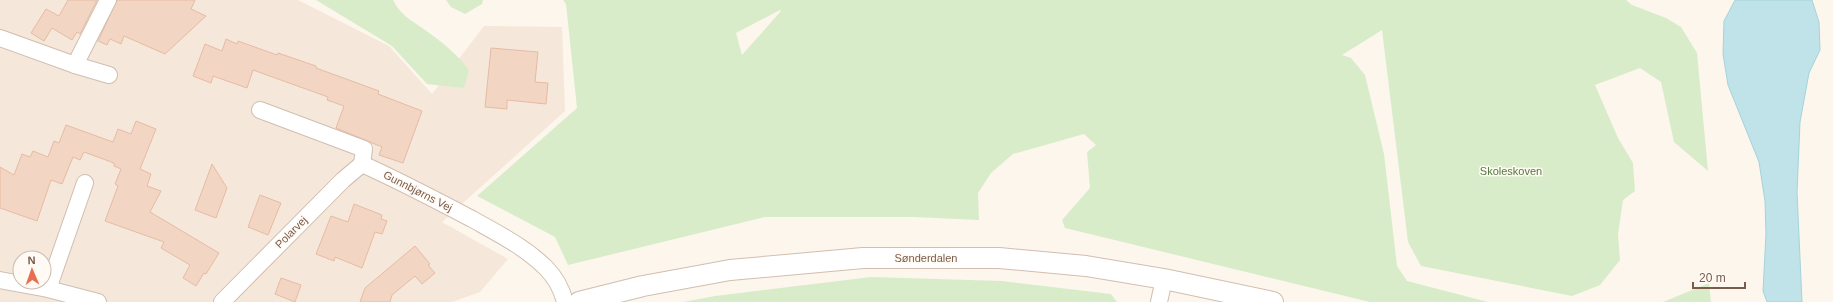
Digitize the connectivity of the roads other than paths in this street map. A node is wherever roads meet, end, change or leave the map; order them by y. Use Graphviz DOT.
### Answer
graph roads {
  1 [pos="108,0"];
  2 [pos="0,38"];
  3 [pos="75,65"];
  4 [pos="109,75"];
  5 [pos="260,110"];
  6 [pos="362,164"];
  7 [pos="85,183"];
  8 [pos="52,277"];
  9 [pos="1164,279"];
  10 [pos="0,280"];
  11 [pos="12,282"];
  12 [pos="52,289"];
  13 [pos="98,302"];
  14 [pos="222,302"];
  15 [pos="565,302"];
  16 [pos="578,302"];
  17 [pos="1159,302"];
  18 [pos="1273,302"];
  1 -- 3 [label="street"];
  2 -- 3 [label="street"];
  3 -- 4 [label="street"];
  5 -- 6 [label="street"];
  6 -- 14 [label="street, Polarvej"];
  6 -- 15 [label="street, Gunnbjørns Vej"];
  7 -- 8 [label="street"];
  9 -- 16 [label="street, Sønderdalen"];
  9 -- 17 [label="street"];
  9 -- 18 [label="street, Sønderdalen"];
  10 -- 11 [label="street"];
  12 -- 13 [label="street"];
}
